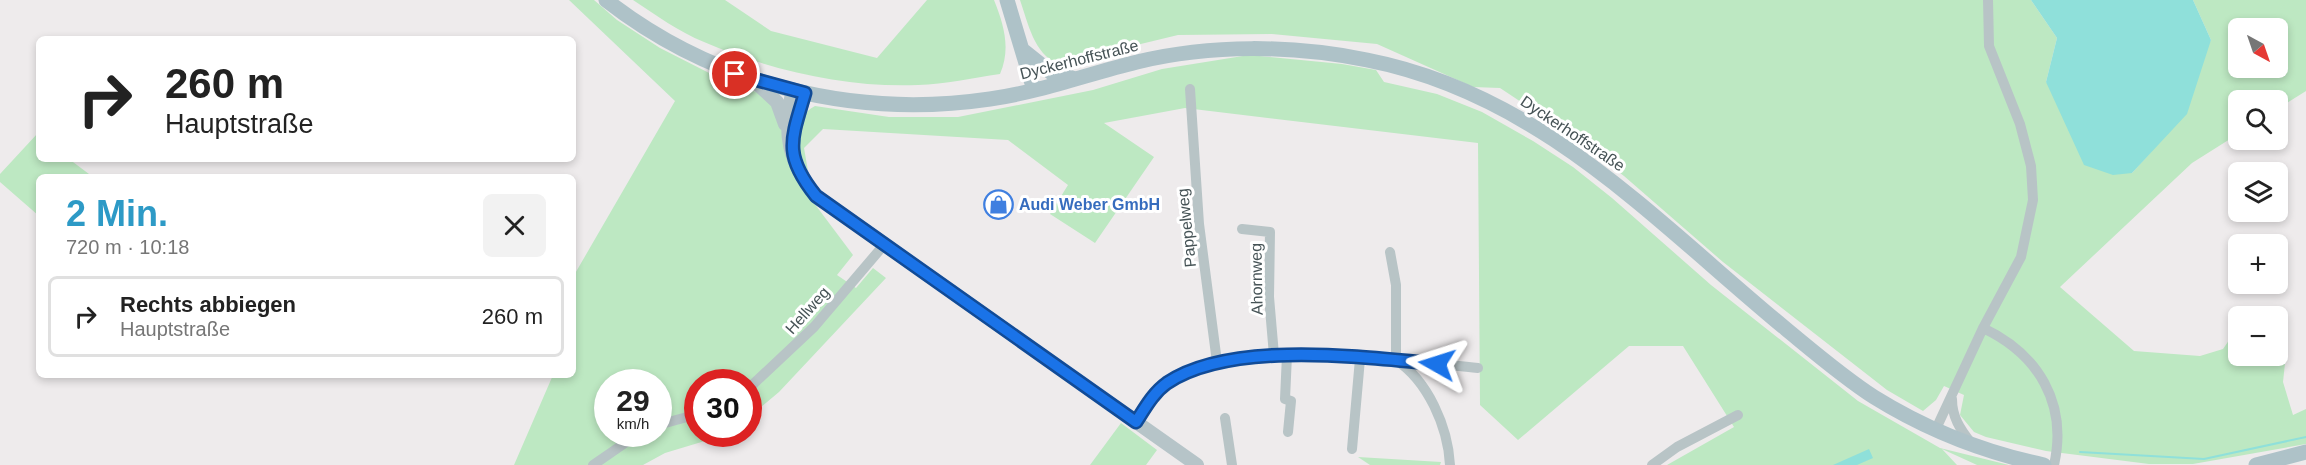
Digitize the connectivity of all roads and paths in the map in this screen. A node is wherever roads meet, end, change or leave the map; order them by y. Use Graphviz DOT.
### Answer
graph roads {
  1 [pos="606,0"];
  2 [pos="1007,0"];
  3 [pos="1988,0"];
  4 [pos="1024,51"];
  5 [pos="752,79"];
  6 [pos="1077,79"];
  7 [pos="1190,89"];
  8 [pos="1034,90"];
  9 [pos="799,92"];
  10 [pos="786,129"];
  11 [pos="791,150"];
  12 [pos="1242,229"];
  13 [pos="884,246"];
  14 [pos="1390,252"];
  15 [pos="1983,328"];
  16 [pos="1274,354"];
  17 [pos="1287,355"];
  18 [pos="1360,358"];
  19 [pos="1396,360"];
  20 [pos="1217,362"];
  21 [pos="1478,368"];
  22 [pos="762,376"];
  23 [pos="1952,395"];
  24 [pos="1738,415"];
  25 [pos="1225,418"];
  26 [pos="1136,422"];
  27 [pos="1935,431"];
  28 [pos="1288,432"];
  29 [pos="1973,446"];
  30 [pos="619,447"];
  31 [pos="1352,449"];
  32 [pos="2306,452"];
  33 [pos="592,465"];
  34 [pos="1197,465"];
  35 [pos="1232,465"];
  36 [pos="1450,465"];
  37 [pos="1652,465"];
  38 [pos="2044,465"];
  39 [pos="2054,465"];
  40 [pos="2256,465"];
  1 -- 5 [label="main road, Dyckerhoffstraße"];
  2 -- 4 [label="main road"];
  3 -- 15 [label="street"];
  4 -- 6 [label="main road"];
  4 -- 8 [label="main road"];
  5 -- 9 [label="main road, Dyckerhoffstraße"];
  5 -- 10 [label="street"];
  6 -- 8 [label="main road, Dyckerhoffstraße"];
  6 -- 27 [label="main road, Dyckerhoffstraße"];
  7 -- 20 [label="street, Pappelweg"];
  8 -- 9 [label="main road, Dyckerhoffstraße"];
  9 -- 10 [label="street"];
  9 -- 11 [label="street"];
  10 -- 11 [label="street"];
  11 -- 13 [label="street"];
  12 -- 16 [label="street, Ahornweg"];
  13 -- 22 [label="street, Hellweg"];
  13 -- 26 [label="street"];
  14 -- 19 [label="street"];
  15 -- 23 [label="street"];
  15 -- 39 [label="street"];
  16 -- 17 [label="street"];
  16 -- 20 [label="street"];
  17 -- 18 [label="street"];
  17 -- 28 [label="street"];
  18 -- 19 [label="street"];
  18 -- 31 [label="street"];
  19 -- 21 [label="street"];
  19 -- 36 [label="street"];
  20 -- 26 [label="street"];
  23 -- 27 [label="street"];
  23 -- 29 [label="street"];
  24 -- 37 [label="street"];
  25 -- 35 [label="street"];
  26 -- 34 [label="street"];
  27 -- 29 [label="main road, Dyckerhoffstraße"];
  29 -- 38 [label="main road, Dyckerhoffstraße"];
  30 -- 33 [label="street"];
  32 -- 40 [label="main road"];
}
